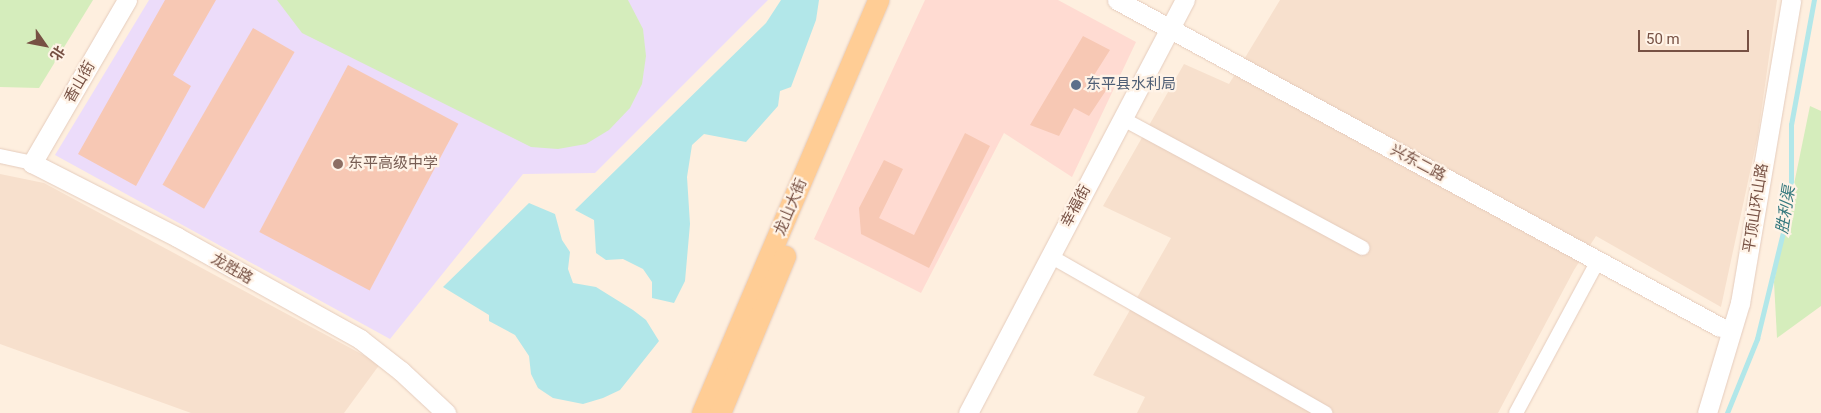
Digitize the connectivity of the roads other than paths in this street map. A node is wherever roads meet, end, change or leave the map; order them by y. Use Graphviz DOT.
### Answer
graph roads {
  1 [pos="127,0"];
  2 [pos="878,0"];
  3 [pos="892,0"];
  4 [pos="1117,0"];
  5 [pos="1185,0"];
  6 [pos="1791,0"];
  7 [pos="1170,29"];
  8 [pos="1122,119"];
  9 [pos="0,156"];
  10 [pos="32,163"];
  11 [pos="1363,248"];
  12 [pos="1050,256"];
  13 [pos="1598,261"];
  14 [pos="1720,327"];
  15 [pos="446,413"];
  16 [pos="702,413"];
  17 [pos="720,413"];
  18 [pos="968,413"];
  19 [pos="1325,413"];
  20 [pos="1516,413"];
  21 [pos="1707,413"];
  1 -- 10 [label="street, 香山街"];
  2 -- 16 [label="main road, 龙山大街"];
  3 -- 17 [label="main road, 龙山大街"];
  4 -- 7 [label="street, 兴东二路"];
  5 -- 7 [label="street, 幸福街"];
  6 -- 21 [label="street, 平顶山环山路"];
  7 -- 8 [label="street, 幸福街"];
  7 -- 13 [label="street, 兴东二路"];
  8 -- 11 [label="street"];
  8 -- 12 [label="street, 幸福街"];
  9 -- 10 [label="street, 龙胜路"];
  10 -- 15 [label="street, 龙胜路"];
  12 -- 18 [label="street, 幸福街"];
  12 -- 19 [label="street"];
  13 -- 14 [label="street, 兴东二路"];
  13 -- 20 [label="street"];
}
